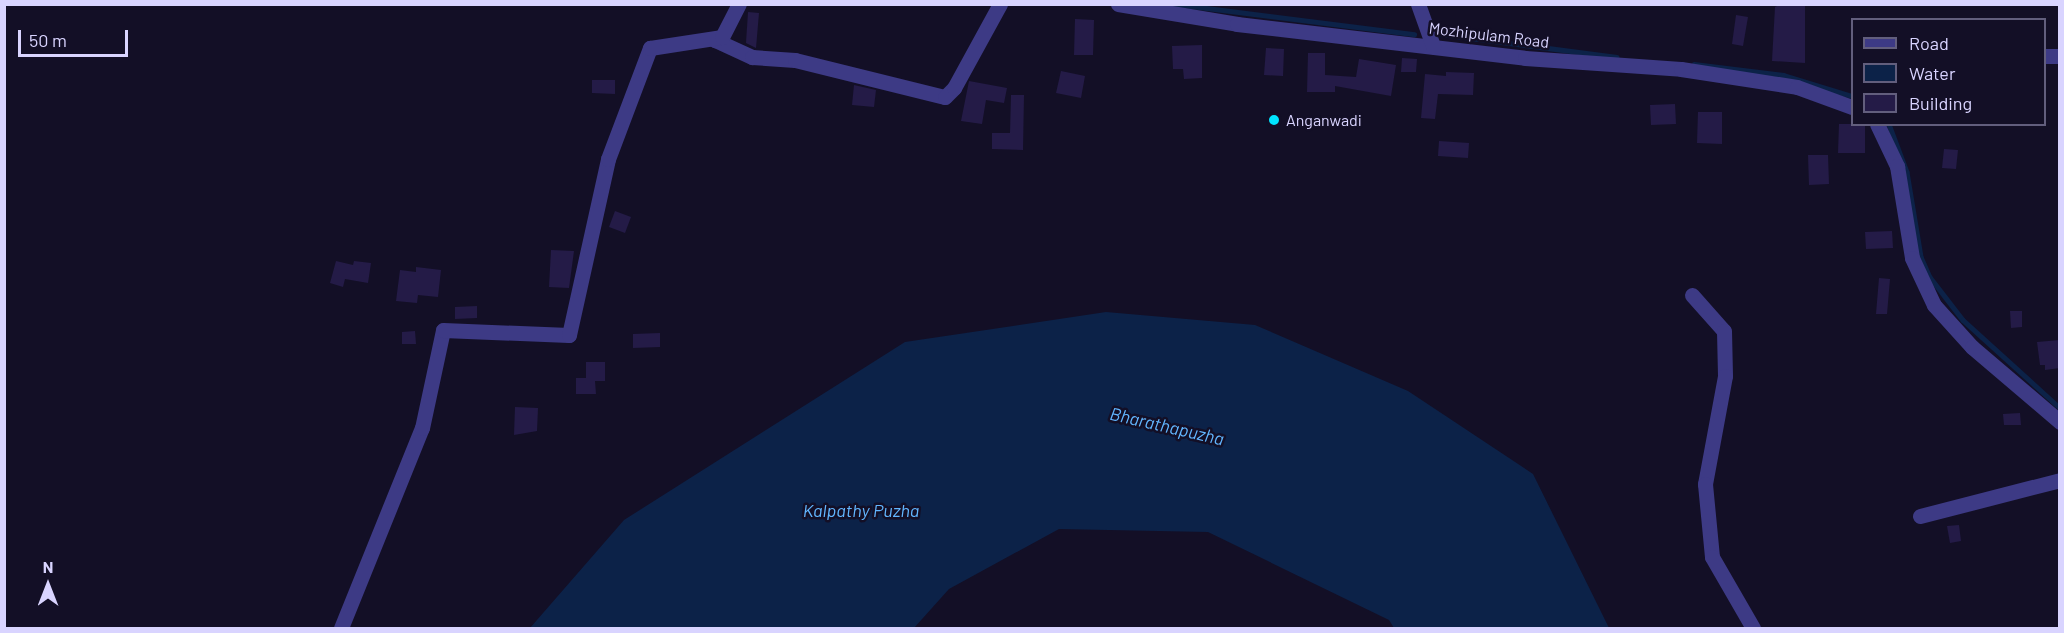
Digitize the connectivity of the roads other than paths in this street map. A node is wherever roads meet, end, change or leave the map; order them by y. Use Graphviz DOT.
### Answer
graph roads {
  1 [pos="739,4"];
  2 [pos="1000,4"];
  3 [pos="1118,4"];
  4 [pos="1418,4"];
  5 [pos="722,37"];
  6 [pos="1433,46"];
  7 [pos="1851,107"];
  8 [pos="1878,126"];
  9 [pos="1692,295"];
  10 [pos="2060,422"];
  11 [pos="2060,480"];
  12 [pos="1920,516"];
  13 [pos="341,628"];
  14 [pos="1753,628"];
  1 -- 5 [label="street"];
  2 -- 5 [label="street"];
  3 -- 6 [label="street, Mozhipulam Road"];
  4 -- 6 [label="street"];
  5 -- 13 [label="street"];
  6 -- 7 [label="street, Mozhipulam Road"];
  8 -- 10 [label="street"];
  9 -- 14 [label="street"];
  11 -- 12 [label="street"];
}
